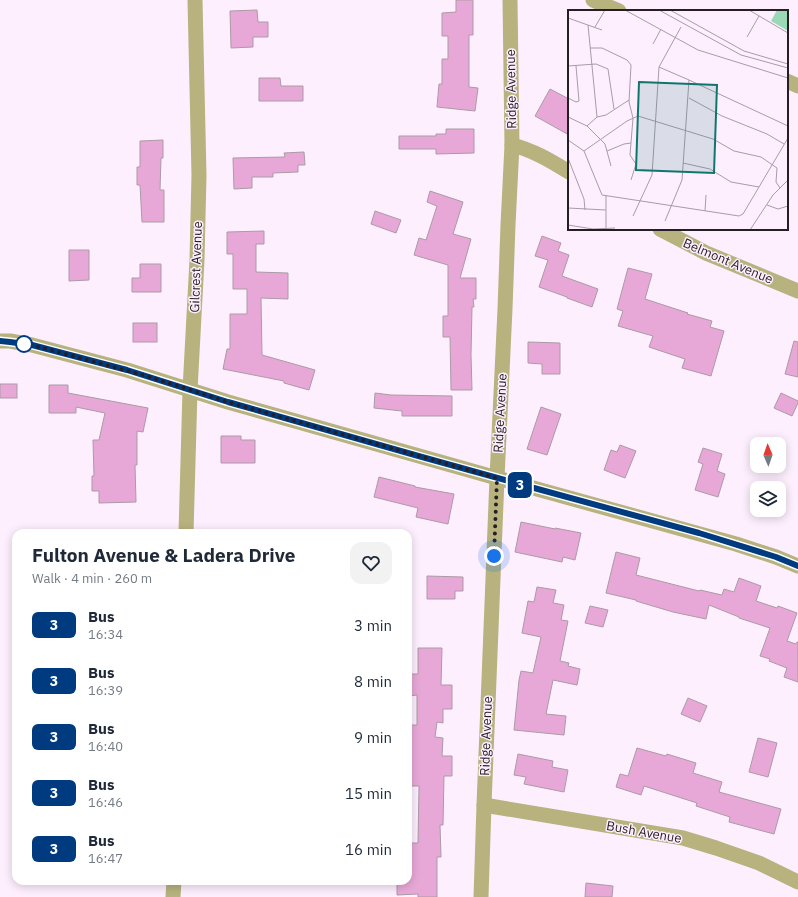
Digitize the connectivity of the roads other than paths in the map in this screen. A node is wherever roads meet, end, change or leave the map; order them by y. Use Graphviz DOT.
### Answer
graph roads {
  1 [pos="196,0"];
  2 [pos="510,0"];
  3 [pos="593,0"];
  4 [pos="617,10"];
  5 [pos="788,81"];
  6 [pos="798,86"];
  7 [pos="512,145"];
  8 [pos="568,171"];
  9 [pos="662,230"];
  10 [pos="798,291"];
  11 [pos="0,341"];
  12 [pos="190,390"];
  13 [pos="497,478"];
  14 [pos="186,529"];
  15 [pos="798,566"];
  16 [pos="484,805"];
  17 [pos="798,882"];
  18 [pos="174,885"];
  19 [pos="173,897"];
  20 [pos="481,897"];
  1 -- 12 [label="street, Gilcrest Avenue"];
  2 -- 7 [label="street, Ridge Avenue"];
  3 -- 4 [label="street"];
  5 -- 6 [label="street"];
  7 -- 8 [label="street"];
  7 -- 13 [label="street, Ridge Avenue"];
  9 -- 10 [label="street, Belmont Avenue"];
  11 -- 12 [label="street"];
  12 -- 13 [label="street"];
  12 -- 14 [label="street, Gilcrest Avenue"];
  13 -- 15 [label="street"];
  13 -- 16 [label="street, Ridge Avenue"];
  16 -- 17 [label="street, Bush Avenue"];
  16 -- 20 [label="street, Ridge Avenue"];
  18 -- 19 [label="street"];
}
